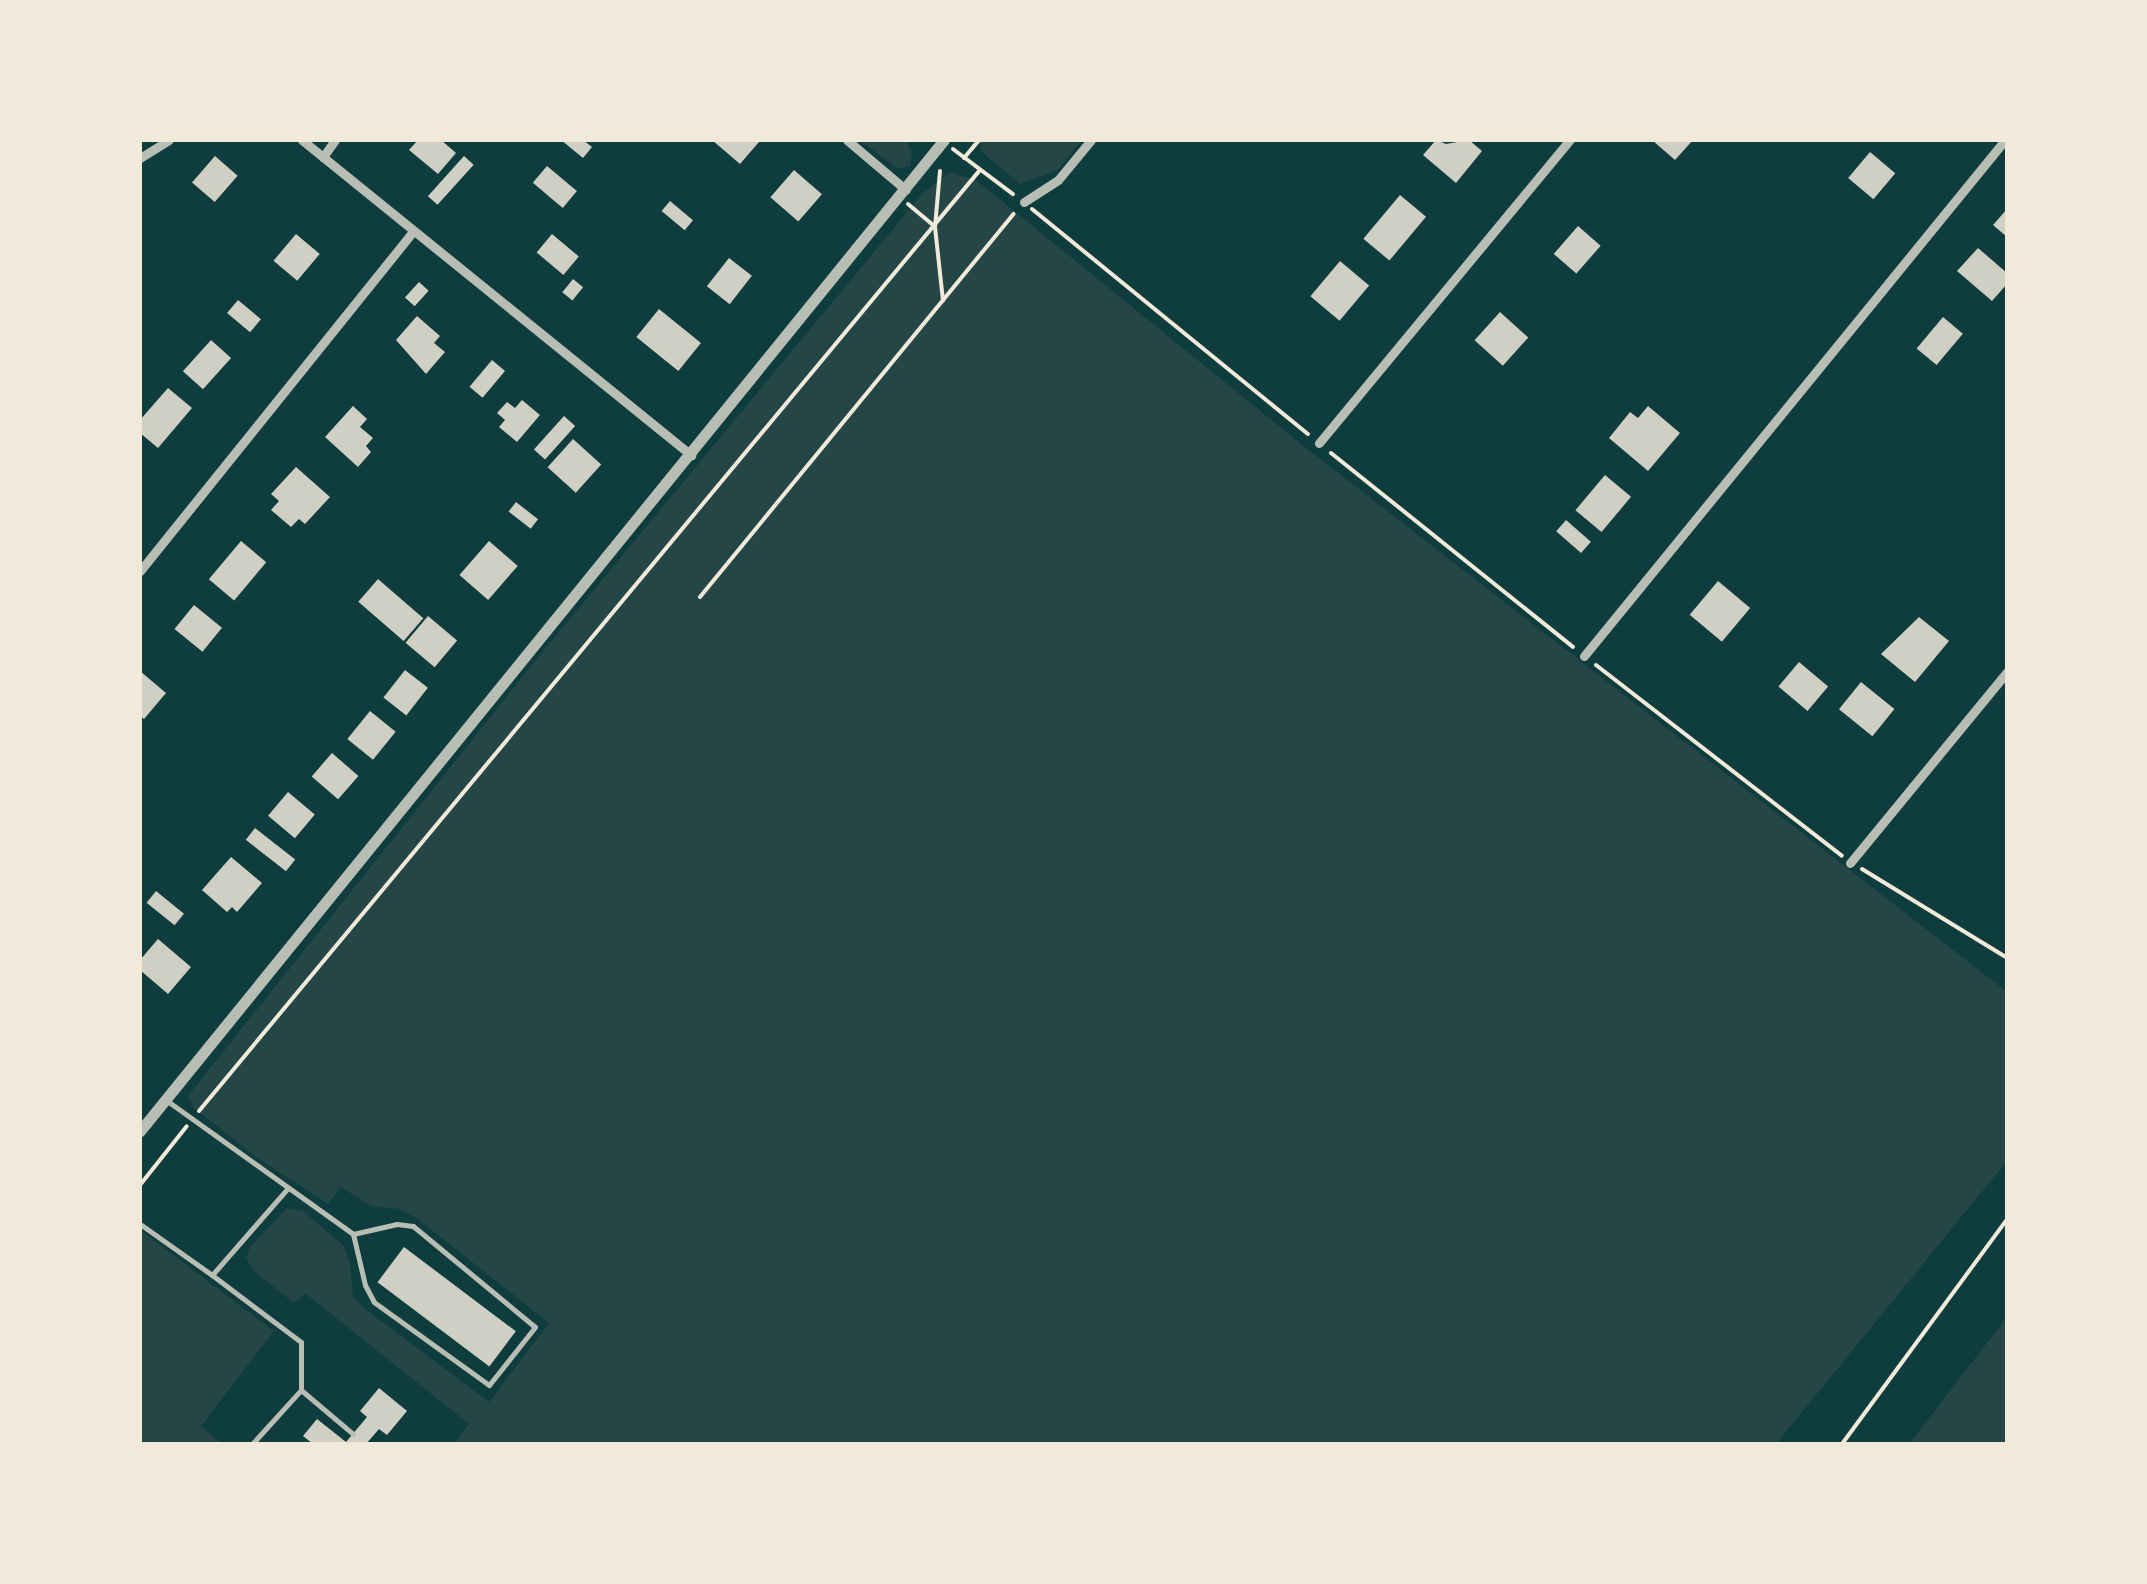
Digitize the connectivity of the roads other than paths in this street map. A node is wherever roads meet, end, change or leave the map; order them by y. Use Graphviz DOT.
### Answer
graph roads {
  1 [pos="168,140"];
  2 [pos="302,140"];
  3 [pos="336,140"];
  4 [pos="847,140"];
  5 [pos="1091,140"];
  6 [pos="1570,140"];
  7 [pos="2006,140"];
  8 [pos="942,141"];
  9 [pos="322,156"];
  10 [pos="140,158"];
  11 [pos="906,190"];
  12 [pos="1024,202"];
  13 [pos="412,233"];
  14 [pos="1319,443"];
  15 [pos="690,454"];
  16 [pos="140,572"];
  17 [pos="1584,656"];
  18 [pos="2007,672"];
  19 [pos="1850,862"];
  20 [pos="166,1100"];
  21 [pos="140,1131"];
  22 [pos="288,1188"];
  23 [pos="140,1224"];
  24 [pos="352,1234"];
  25 [pos="212,1275"];
  26 [pos="301,1390"];
  27 [pos="353,1434"];
  28 [pos="252,1444"];
  1 -- 10 [label="street"];
  2 -- 9 [label="street"];
  3 -- 9 [label="street"];
  4 -- 11 [label="street"];
  5 -- 12 [label="street"];
  6 -- 14 [label="street"];
  7 -- 17 [label="street"];
  8 -- 11 [label="street"];
  9 -- 13 [label="street"];
  11 -- 15 [label="street"];
  13 -- 15 [label="street"];
  13 -- 16 [label="street"];
  15 -- 20 [label="street"];
  18 -- 19 [label="street"];
  20 -- 21 [label="street"];
  20 -- 22 [label="lane"];
  22 -- 24 [label="lane"];
  22 -- 25 [label="lane"];
  23 -- 25 [label="lane"];
  24 -- 24 [label="lane"];
  25 -- 26 [label="lane"];
  26 -- 27 [label="lane"];
  26 -- 28 [label="lane"];
}
